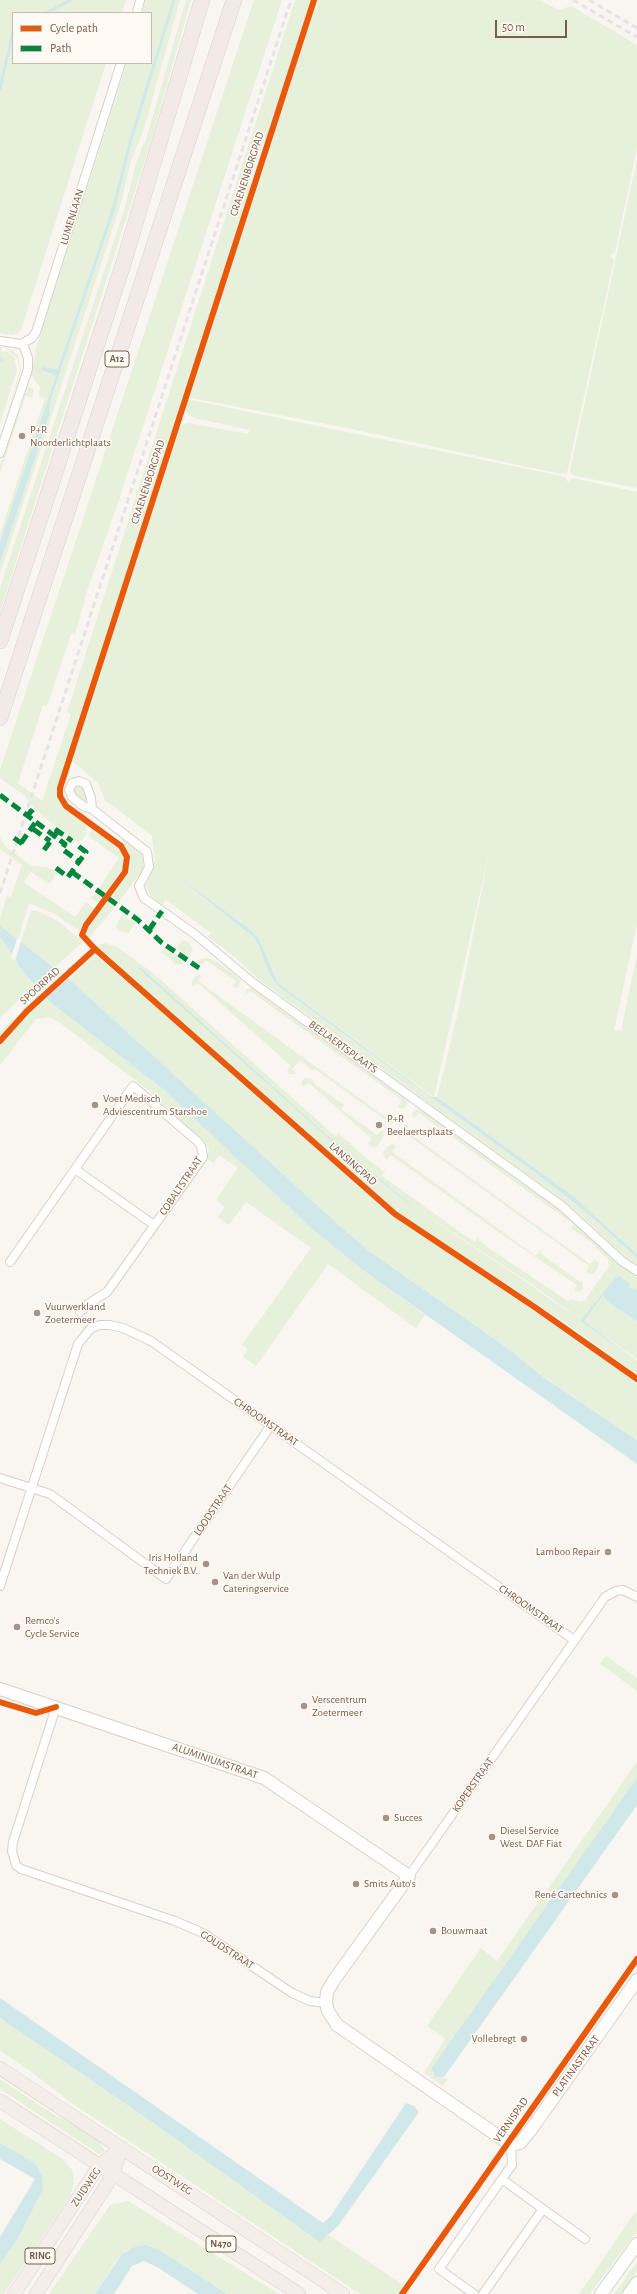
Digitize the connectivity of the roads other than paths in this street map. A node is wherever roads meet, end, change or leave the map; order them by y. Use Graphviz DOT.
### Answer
graph roads {
  1 [pos="140,0"];
  2 [pos="202,0"];
  3 [pos="234,0"];
  4 [pos="137,12"];
  5 [pos="121,64"];
  6 [pos="0,341"];
  7 [pos="23,344"];
  8 [pos="0,453"];
  9 [pos="0,641"];
  10 [pos="0,718"];
  11 [pos="92,809"];
  12 [pos="75,1169"];
  13 [pos="154,1225"];
  14 [pos="10,1262"];
  15 [pos="637,1271"];
  16 [pos="80,1312"];
  17 [pos="271,1425"];
  18 [pos="0,1478"];
  19 [pos="32,1488"];
  20 [pos="0,1586"];
  21 [pos="637,1597"];
  22 [pos="574,1640"];
  23 [pos="0,1690"];
  24 [pos="56,1707"];
  25 [pos="409,1876"];
  26 [pos="637,1980"];
  27 [pos="326,2003"];
  28 [pos="0,2068"];
  29 [pos="0,2101"];
  30 [pos="509,2144"];
  31 [pos="121,2147"];
  32 [pos="99,2166"];
  33 [pos="113,2175"];
  34 [pos="502,2179"];
  35 [pos="543,2209"];
  36 [pos="584,2239"];
  37 [pos="637,2244"];
  38 [pos="637,2283"];
  39 [pos="14,2294"];
  40 [pos="36,2294"];
  41 [pos="299,2294"];
  42 [pos="343,2294"];
  43 [pos="474,2294"];
  44 [pos="483,2294"];
  45 [pos="601,2294"];
  46 [pos="629,2294"];
  1 -- 4 [label="street"];
  2 -- 9 [label="highway, A12"];
  3 -- 10 [label="highway, A12"];
  5 -- 7 [label="street, LUMENLAAN"];
  6 -- 7 [label="street"];
  7 -- 8 [label="street"];
  11 -- 15 [label="street, BEELAERTSPLAATS"];
  12 -- 13 [label="street, COBALTSTRAAT"];
  12 -- 13 [label="street, COBALTSTRAAT"];
  12 -- 14 [label="street, COBALTSTRAAT"];
  13 -- 16 [label="street, COBALTSTRAAT"];
  17 -- 19 [label="street, LOODSTRAAT"];
  17 -- 19 [label="street, CHROOMSTRAAT"];
  17 -- 22 [label="street, CHROOMSTRAAT"];
  18 -- 19 [label="street"];
  19 -- 20 [label="street, CHROOMSTRAAT"];
  21 -- 22 [label="street, KOPERSTRAAT"];
  22 -- 25 [label="street, KOPERSTRAAT"];
  23 -- 24 [label="street, ALUMINIUMSTRAAT"];
  24 -- 25 [label="street, ALUMINIUMSTRAAT"];
  24 -- 27 [label="street, GOUDSTRAAT"];
  25 -- 27 [label="street, KOPERSTRAAT"];
  26 -- 30 [label="street, PLATINASTRAAT"];
  27 -- 30 [label="street"];
  28 -- 31 [label="main road, OOSTWEG / N470"];
  29 -- 32 [label="main road, N470"];
  30 -- 34 [label="street"];
  31 -- 32 [label="main road, ZUIDWEG"];
  31 -- 33 [label="main road, ZUIDWEG / RING"];
  31 -- 42 [label="main road, OOSTWEG / N470"];
  32 -- 33 [label="main road, N470"];
  32 -- 39 [label="main road, ZUIDWEG / RING"];
  33 -- 40 [label="main road, ZUIDWEG / RING"];
  33 -- 41 [label="main road, N470"];
  34 -- 35 [label="street"];
  34 -- 43 [label="street"];
  35 -- 36 [label="street"];
  35 -- 44 [label="street"];
  37 -- 45 [label="street"];
  38 -- 46 [label="street"];
}
